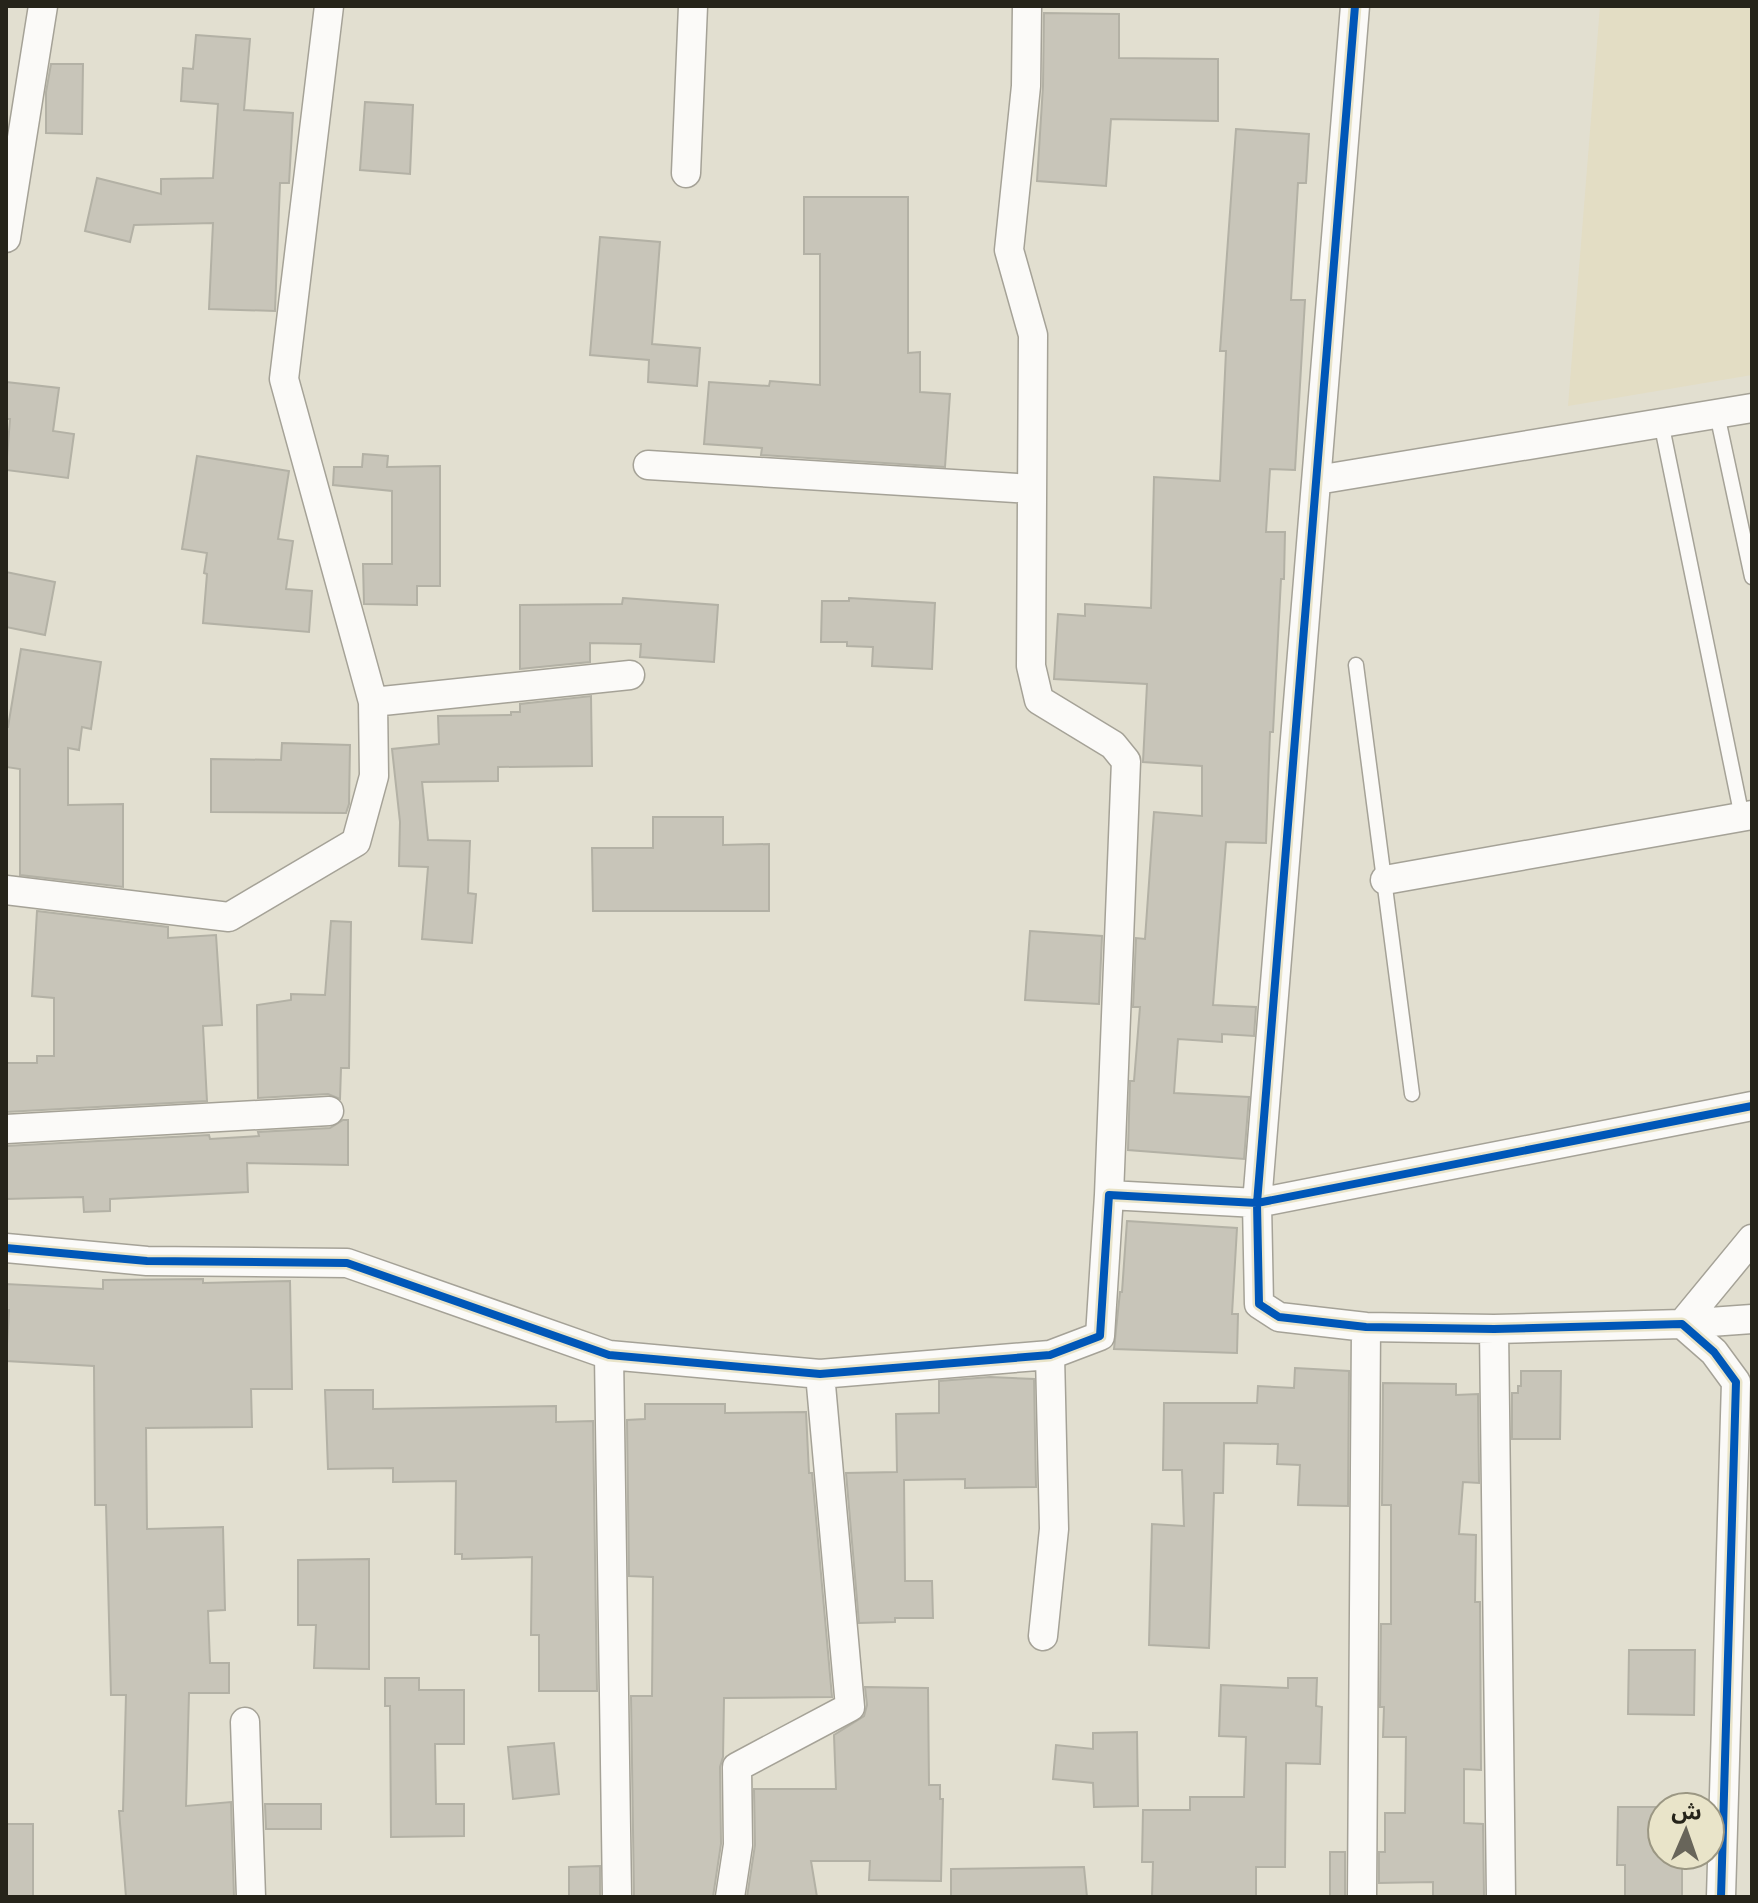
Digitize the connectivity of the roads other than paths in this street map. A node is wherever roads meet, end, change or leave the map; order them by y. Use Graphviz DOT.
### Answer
graph roads {
  1 [pos="43,6"];
  2 [pos="329,6"];
  3 [pos="693,6"];
  4 [pos="1027,6"];
  5 [pos="1355,6"];
  6 [pos="686,173"];
  7 [pos="6,238"];
  8 [pos="1752,408"];
  9 [pos="1717,414"];
  10 [pos="1661,422"];
  11 [pos="648,465"];
  12 [pos="1317,480"];
  13 [pos="1032,489"];
  14 [pos="1752,577"];
  15 [pos="1356,665"];
  16 [pos="630,675"];
  17 [pos="373,702"];
  18 [pos="1747,816"];
  19 [pos="1385,880"];
  20 [pos="6,890"];
  21 [pos="1412,1094"];
  22 [pos="1752,1106"];
  23 [pos="329,1111"];
  24 [pos="6,1129"];
  25 [pos="1109,1195"];
  26 [pos="1257,1203"];
  27 [pos="1752,1239"];
  28 [pos="6,1248"];
  29 [pos="1752,1319"];
  30 [pos="1682,1324"];
  31 [pos="1366,1327"];
  32 [pos="1494,1329"];
  33 [pos="609,1355"];
  34 [pos="1050,1355"];
  35 [pos="820,1374"];
  36 [pos="1043,1636"];
  37 [pos="245,1722"];
  38 [pos="251,1897"];
  39 [pos="617,1897"];
  40 [pos="730,1897"];
  41 [pos="1362,1897"];
  42 [pos="1501,1897"];
  43 [pos="1721,1897"];
  1 -- 7 [label="street"];
  2 -- 17 [label="street"];
  3 -- 6 [label="street"];
  4 -- 13 [label="street"];
  5 -- 12 [label="street"];
  8 -- 9 [label="street"];
  9 -- 10 [label="street"];
  9 -- 14 [label="lane"];
  10 -- 12 [label="street"];
  10 -- 18 [label="lane"];
  11 -- 13 [label="street"];
  12 -- 26 [label="street"];
  13 -- 25 [label="street"];
  15 -- 19 [label="lane"];
  16 -- 17 [label="street"];
  17 -- 20 [label="street"];
  18 -- 19 [label="street"];
  19 -- 21 [label="lane"];
  22 -- 26 [label="street"];
  23 -- 24 [label="street"];
  25 -- 26 [label="street"];
  25 -- 34 [label="street"];
  26 -- 31 [label="street"];
  27 -- 30 [label="street"];
  28 -- 33 [label="street"];
  29 -- 30 [label="street"];
  30 -- 32 [label="street"];
  30 -- 43 [label="street"];
  31 -- 32 [label="street"];
  31 -- 41 [label="street"];
  32 -- 42 [label="street"];
  33 -- 35 [label="street"];
  33 -- 39 [label="street"];
  34 -- 35 [label="street"];
  34 -- 36 [label="street"];
  35 -- 40 [label="street"];
  37 -- 38 [label="street"];
}
